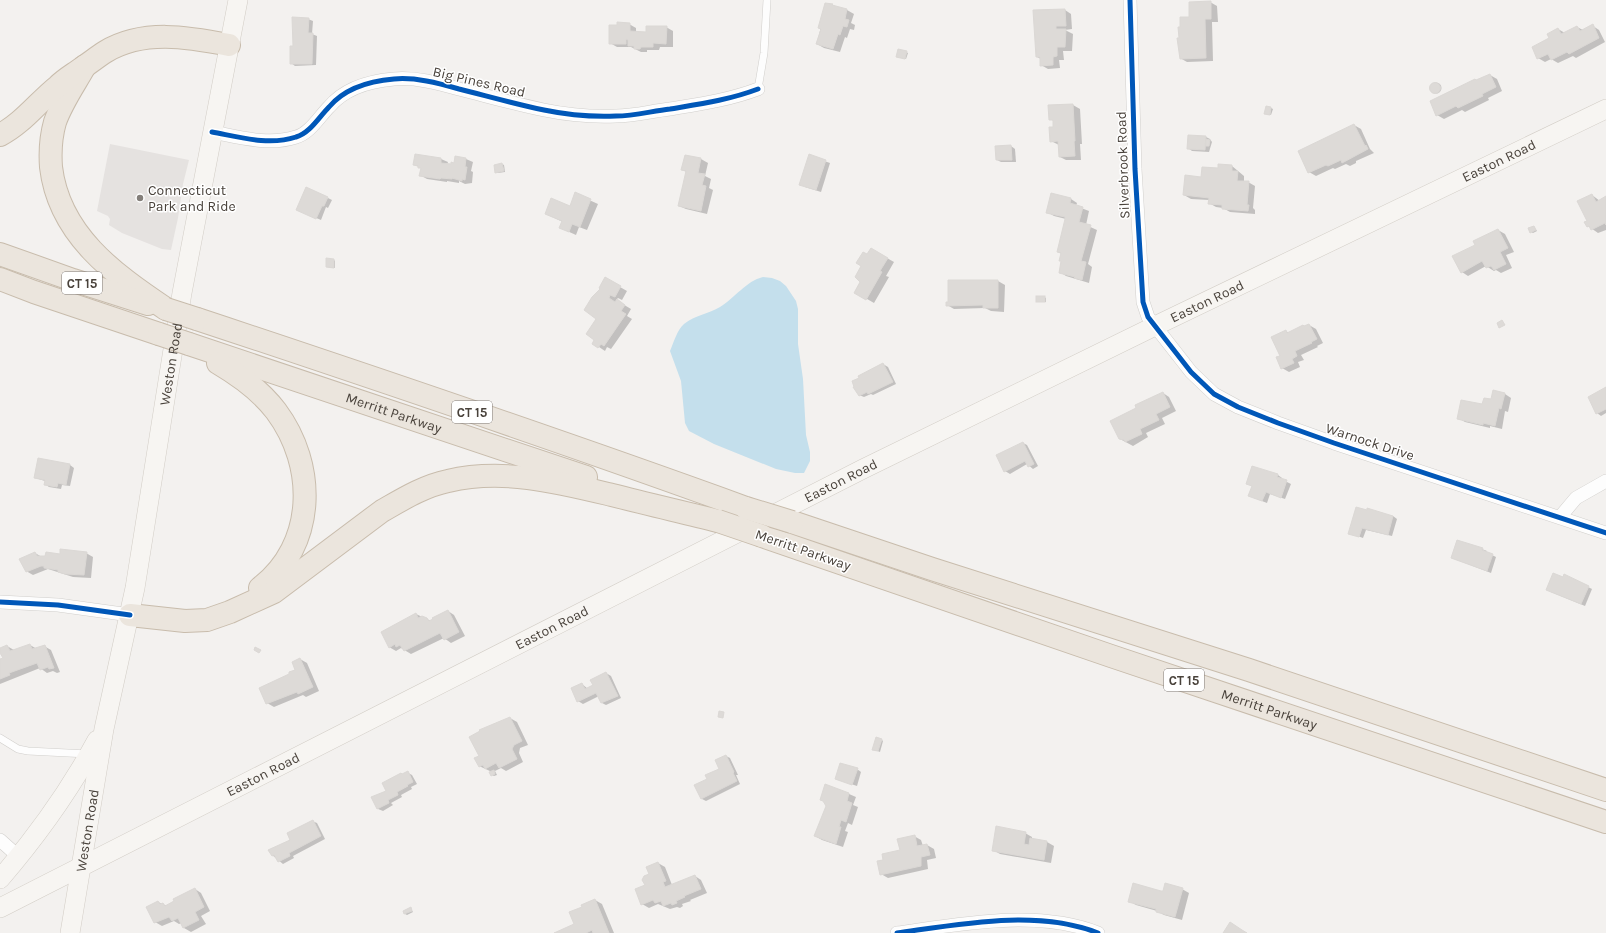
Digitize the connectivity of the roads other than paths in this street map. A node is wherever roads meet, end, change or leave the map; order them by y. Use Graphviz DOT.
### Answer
graph roads {
  1 [pos="238,0"];
  2 [pos="767,0"];
  3 [pos="1130,0"];
  4 [pos="229,45"];
  5 [pos="86,66"];
  6 [pos="758,89"];
  7 [pos="1606,109"];
  8 [pos="212,132"];
  9 [pos="0,136"];
  10 [pos="0,254"];
  11 [pos="0,279"];
  12 [pos="166,309"];
  13 [pos="1155,326"];
  14 [pos="188,344"];
  15 [pos="1606,481"];
  16 [pos="1560,517"];
  17 [pos="718,521"];
  18 [pos="1606,533"];
  19 [pos="0,602"];
  20 [pos="230,612"];
  21 [pos="130,615"];
  22 [pos="104,728"];
  23 [pos="0,738"];
  24 [pos="90,754"];
  25 [pos="1606,790"];
  26 [pos="1606,822"];
  27 [pos="0,840"];
  28 [pos="19,857"];
  29 [pos="82,866"];
  30 [pos="0,879"];
  31 [pos="0,908"];
  32 [pos="70,933"];
  33 [pos="897,933"];
  34 [pos="1098,933"];
  1 -- 4 [label="main road, Weston Road"];
  2 -- 6 [label="lane"];
  3 -- 13 [label="street, Silverbrook Road"];
  4 -- 5 [label="highway"];
  4 -- 8 [label="main road, Weston Road"];
  5 -- 9 [label="highway"];
  5 -- 12 [label="highway"];
  6 -- 8 [label="street, Big Pines Road"];
  7 -- 13 [label="main road, Easton Road"];
  8 -- 21 [label="main road, Weston Road"];
  10 -- 12 [label="highway, Merritt Parkway / CT 15"];
  11 -- 14 [label="highway, Merritt Parkway / CT 15, bridge"];
  12 -- 25 [label="highway, Merritt Parkway / CT 15, bridge"];
  13 -- 16 [label="street, Warnock Drive"];
  13 -- 29 [label="main road, Easton Road"];
  14 -- 17 [label="highway, Merritt Parkway / CT 15"];
  14 -- 20 [label="highway"];
  15 -- 16 [label="street"];
  16 -- 18 [label="street, Warnock Drive"];
  17 -- 20 [label="highway"];
  17 -- 26 [label="highway, Merritt Parkway / CT 15, bridge"];
  19 -- 21 [label="street"];
  20 -- 21 [label="highway"];
  21 -- 22 [label="main road, Weston Road"];
  22 -- 24 [label="main road, Weston Road"];
  22 -- 29 [label="main road, Weston Road"];
  23 -- 24 [label="lane"];
  24 -- 28 [label="main road, Weston Road"];
  27 -- 28 [label="street"];
  28 -- 30 [label="main road, Weston Road"];
  29 -- 31 [label="main road, Easton Road"];
  29 -- 32 [label="main road, Weston Road"];
  33 -- 34 [label="street"];
}
